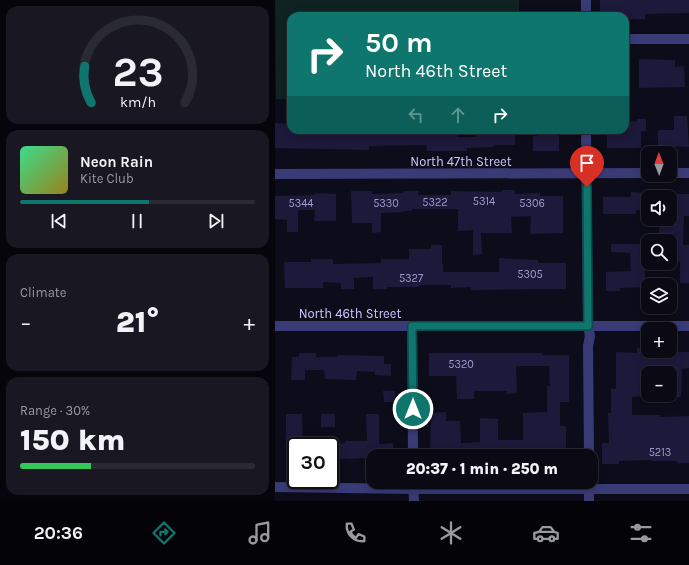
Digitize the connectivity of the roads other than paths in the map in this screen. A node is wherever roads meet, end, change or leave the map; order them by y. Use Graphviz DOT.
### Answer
graph roads {
  1 [pos="586,0"];
  2 [pos="586,12"];
  3 [pos="689,38"];
  4 [pos="629,39"];
  5 [pos="586,134"];
  6 [pos="641,173"];
  7 [pos="677,173"];
  8 [pos="689,173"];
  9 [pos="275,174"];
  10 [pos="587,174"];
  11 [pos="275,326"];
  12 [pos="412,326"];
  13 [pos="588,326"];
  14 [pos="689,326"];
  15 [pos="413,449"];
  16 [pos="589,449"];
  17 [pos="366,486"];
  18 [pos="598,486"];
  19 [pos="275,487"];
  20 [pos="413,489"];
  21 [pos="589,489"];
  22 [pos="689,489"];
  23 [pos="413,501"];
  24 [pos="589,501"];
  1 -- 2 [label="street"];
  3 -- 4 [label="street"];
  5 -- 10 [label="street"];
  6 -- 10 [label="street, North 47th Street"];
  7 -- 8 [label="street"];
  9 -- 10 [label="street, North 47th Street"];
  10 -- 13 [label="street"];
  11 -- 12 [label="street, North 46th Street"];
  12 -- 13 [label="street, North 46th Street"];
  12 -- 15 [label="street"];
  13 -- 14 [label="street, North 46th Street"];
  13 -- 16 [label="street"];
  17 -- 19 [label="street"];
  18 -- 22 [label="street"];
  20 -- 23 [label="street"];
  21 -- 24 [label="street"];
}
